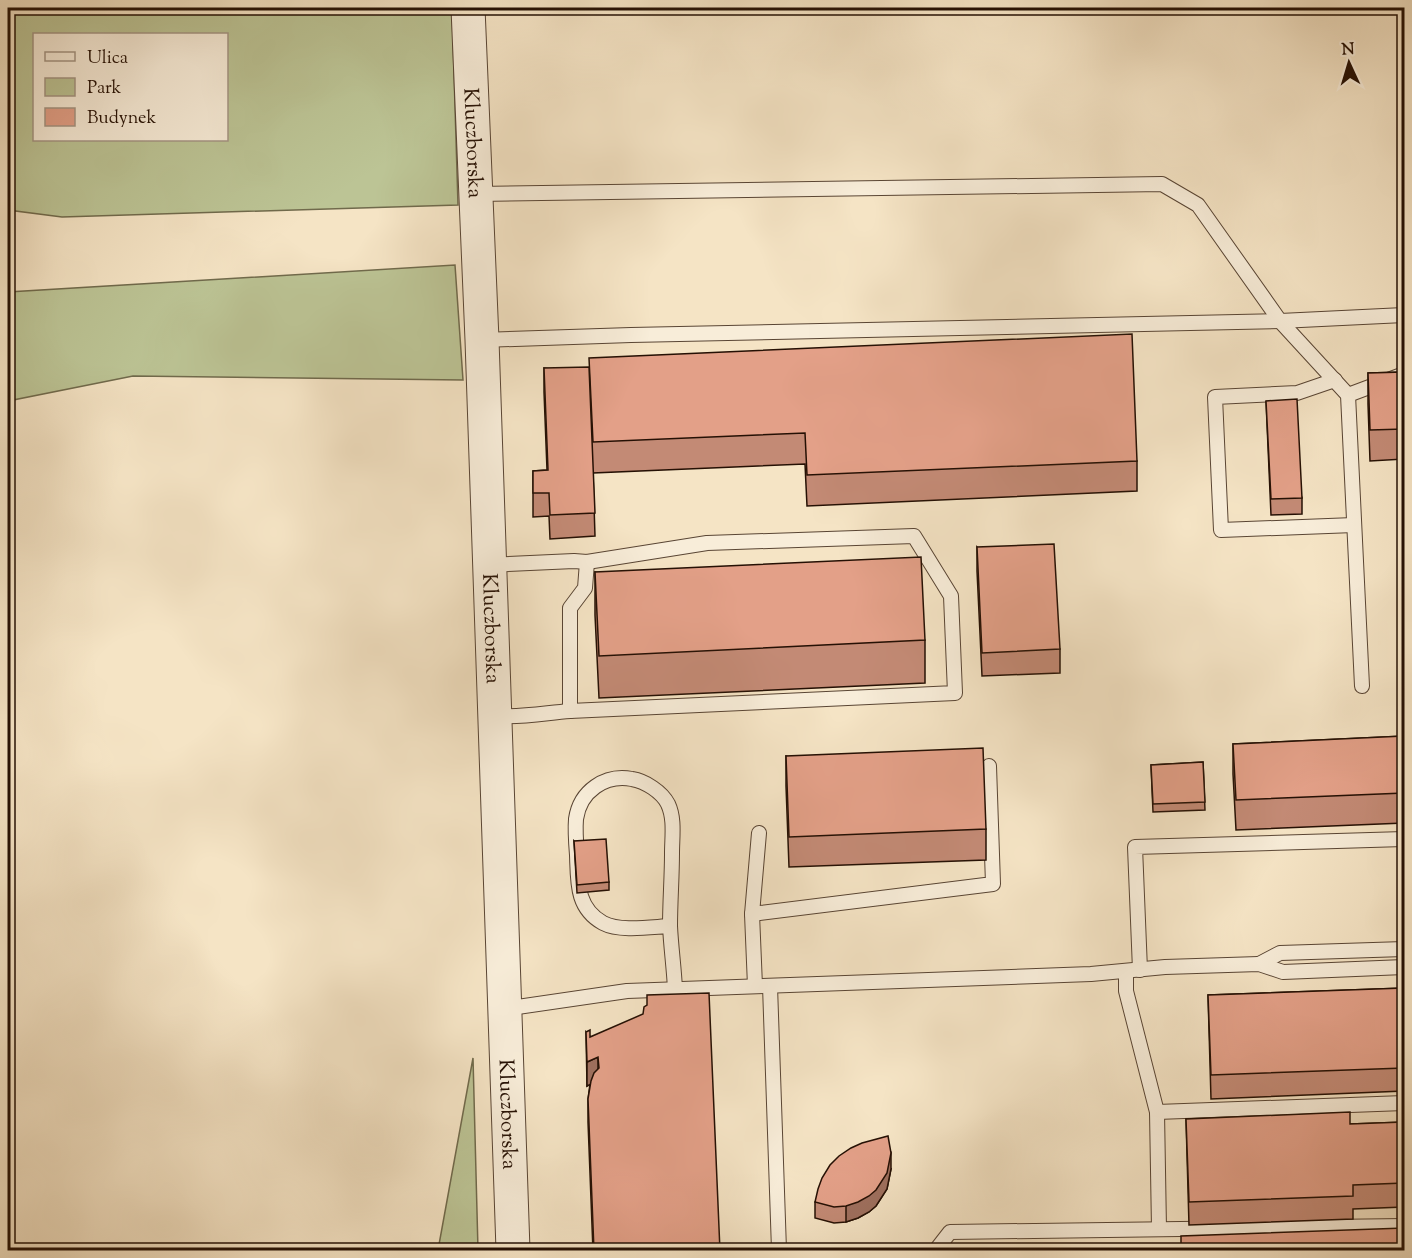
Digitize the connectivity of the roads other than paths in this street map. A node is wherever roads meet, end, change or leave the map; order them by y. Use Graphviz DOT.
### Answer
graph roads {
  1 [pos="468,8"];
  2 [pos="476,194"];
  3 [pos="1404,315"];
  4 [pos="1280,321"];
  5 [pos="482,340"];
  6 [pos="1404,374"];
  7 [pos="1335,380"];
  8 [pos="1348,395"];
  9 [pos="1354,525"];
  10 [pos="587,562"];
  11 [pos="489,565"];
  12 [pos="1362,686"];
  13 [pos="570,711"];
  14 [pos="494,716"];
  15 [pos="988,766"];
  16 [pos="759,833"];
  17 [pos="1404,839"];
  18 [pos="752,914"];
  19 [pos="670,926"];
  20 [pos="1404,949"];
  21 [pos="1259,964"];
  22 [pos="1404,967"];
  23 [pos="1133,970"];
  24 [pos="755,986"];
  25 [pos="770,986"];
  26 [pos="675,989"];
  27 [pos="504,1009"];
  28 [pos="1404,1103"];
  29 [pos="1157,1112"];
  30 [pos="1404,1226"];
  31 [pos="1159,1229"];
  32 [pos="513,1251"];
  33 [pos="779,1251"];
  34 [pos="936,1251"];
  1 -- 2 [label="street, Kluczborska"];
  2 -- 4 [label="lane"];
  2 -- 5 [label="street, Kluczborska"];
  3 -- 4 [label="lane"];
  4 -- 5 [label="lane"];
  4 -- 7 [label="lane"];
  5 -- 11 [label="street, Kluczborska"];
  6 -- 8 [label="lane"];
  7 -- 8 [label="lane"];
  7 -- 9 [label="lane"];
  8 -- 9 [label="lane"];
  9 -- 12 [label="lane"];
  10 -- 11 [label="lane"];
  10 -- 13 [label="lane"];
  10 -- 13 [label="lane"];
  11 -- 14 [label="street, Kluczborska"];
  13 -- 14 [label="lane"];
  14 -- 27 [label="street, Kluczborska"];
  15 -- 18 [label="lane"];
  16 -- 18 [label="lane"];
  17 -- 23 [label="lane"];
  18 -- 24 [label="lane"];
  19 -- 19 [label="lane"];
  19 -- 26 [label="lane"];
  20 -- 21 [label="lane"];
  21 -- 22 [label="lane"];
  21 -- 23 [label="lane"];
  23 -- 25 [label="lane"];
  23 -- 29 [label="lane"];
  24 -- 25 [label="lane"];
  24 -- 26 [label="lane"];
  25 -- 33 [label="lane"];
  26 -- 27 [label="lane"];
  27 -- 32 [label="street, Kluczborska"];
  28 -- 29 [label="lane"];
  29 -- 31 [label="lane"];
  30 -- 31 [label="lane"];
  31 -- 34 [label="lane"];
}
